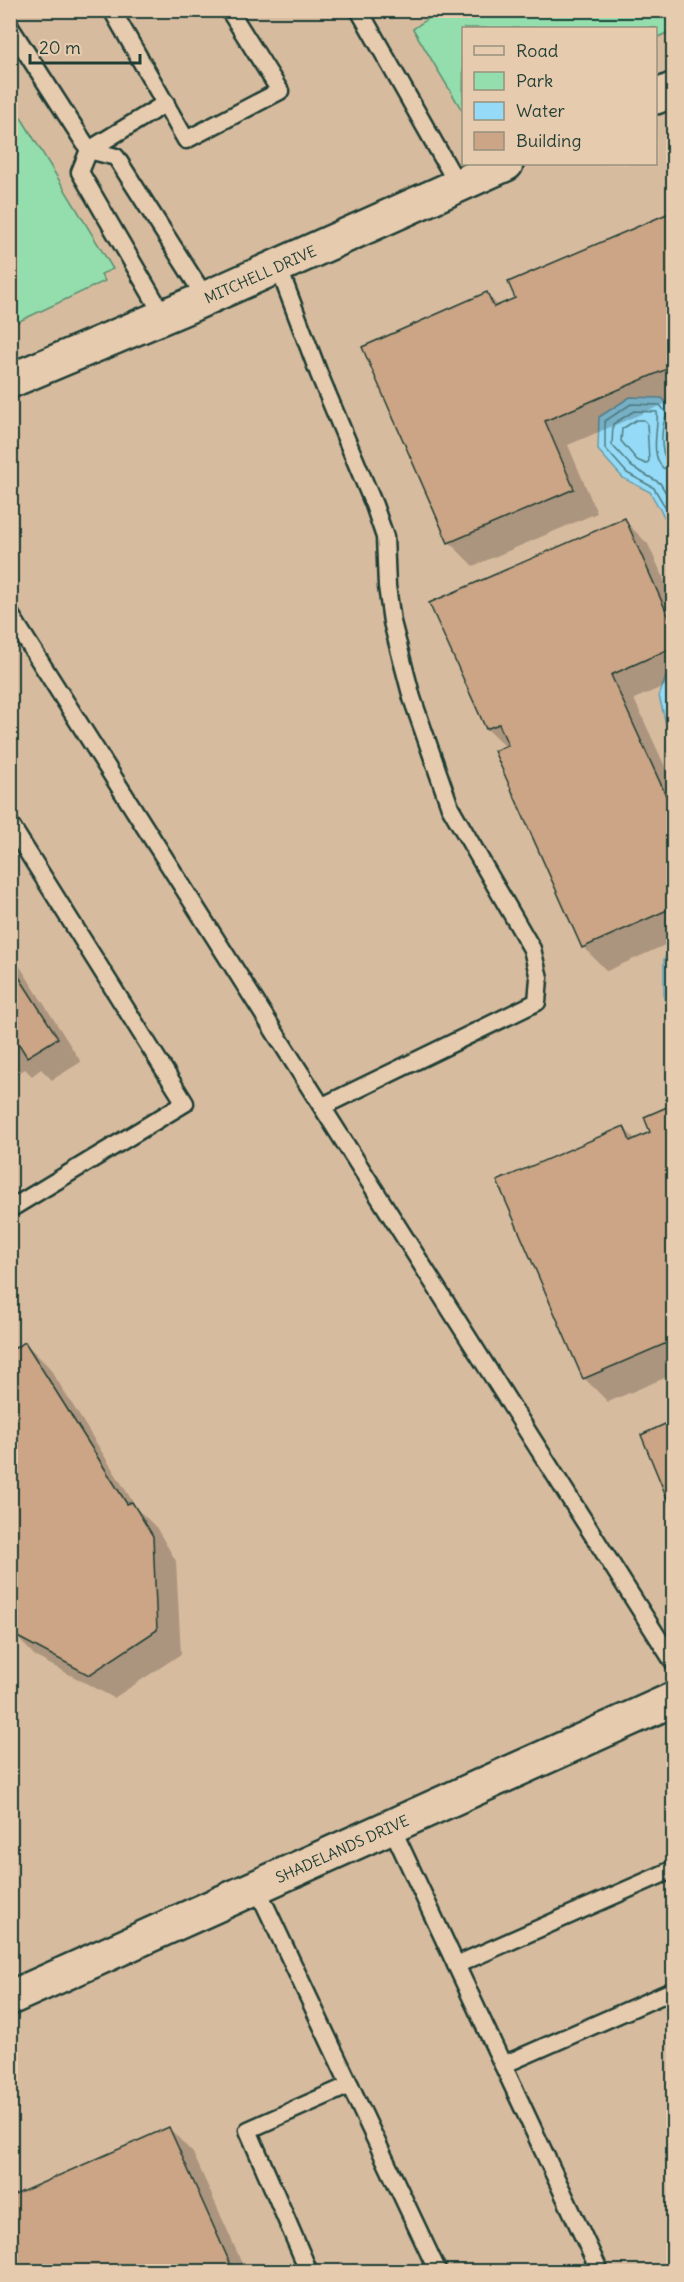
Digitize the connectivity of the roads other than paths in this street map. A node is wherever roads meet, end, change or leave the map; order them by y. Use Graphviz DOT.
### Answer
graph roads {
  1 [pos="112,10"];
  2 [pos="229,10"];
  3 [pos="359,10"];
  4 [pos="10,27"];
  5 [pos="674,89"];
  6 [pos="657,97"];
  7 [pos="166,103"];
  8 [pos="89,150"];
  9 [pos="505,165"];
  10 [pos="458,185"];
  11 [pos="278,266"];
  12 [pos="205,297"];
  13 [pos="164,315"];
  14 [pos="10,381"];
  15 [pos="10,614"];
  16 [pos="10,824"];
  17 [pos="323,1106"];
  18 [pos="10,1209"];
  19 [pos="674,1663"];
  20 [pos="674,1699"];
  21 [pos="391,1826"];
  22 [pos="674,1869"];
  23 [pos="256,1886"];
  24 [pos="456,1965"];
  25 [pos="674,1990"];
  26 [pos="10,1998"];
  27 [pos="504,2065"];
  28 [pos="350,2085"];
  29 [pos="309,2271"];
  30 [pos="438,2271"];
  31 [pos="600,2271"];
  1 -- 7 [label="lane"];
  2 -- 7 [label="lane"];
  3 -- 10 [label="lane"];
  4 -- 8 [label="lane"];
  5 -- 6 [label="street"];
  7 -- 8 [label="lane"];
  8 -- 12 [label="lane"];
  8 -- 13 [label="lane"];
  9 -- 10 [label="street, MITCHELL DRIVE"];
  10 -- 11 [label="street, MITCHELL DRIVE"];
  11 -- 12 [label="street, MITCHELL DRIVE"];
  11 -- 17 [label="lane"];
  12 -- 13 [label="street, MITCHELL DRIVE"];
  13 -- 14 [label="street, MITCHELL DRIVE"];
  15 -- 17 [label="lane"];
  16 -- 18 [label="lane"];
  17 -- 19 [label="lane"];
  20 -- 21 [label="street, SHADELANDS DRIVE"];
  21 -- 23 [label="street, SHADELANDS DRIVE"];
  21 -- 24 [label="lane"];
  22 -- 24 [label="lane"];
  23 -- 26 [label="street, SHADELANDS DRIVE"];
  23 -- 28 [label="lane"];
  24 -- 27 [label="lane"];
  25 -- 27 [label="lane"];
  27 -- 31 [label="lane"];
  28 -- 29 [label="lane"];
  28 -- 30 [label="lane"];
}
